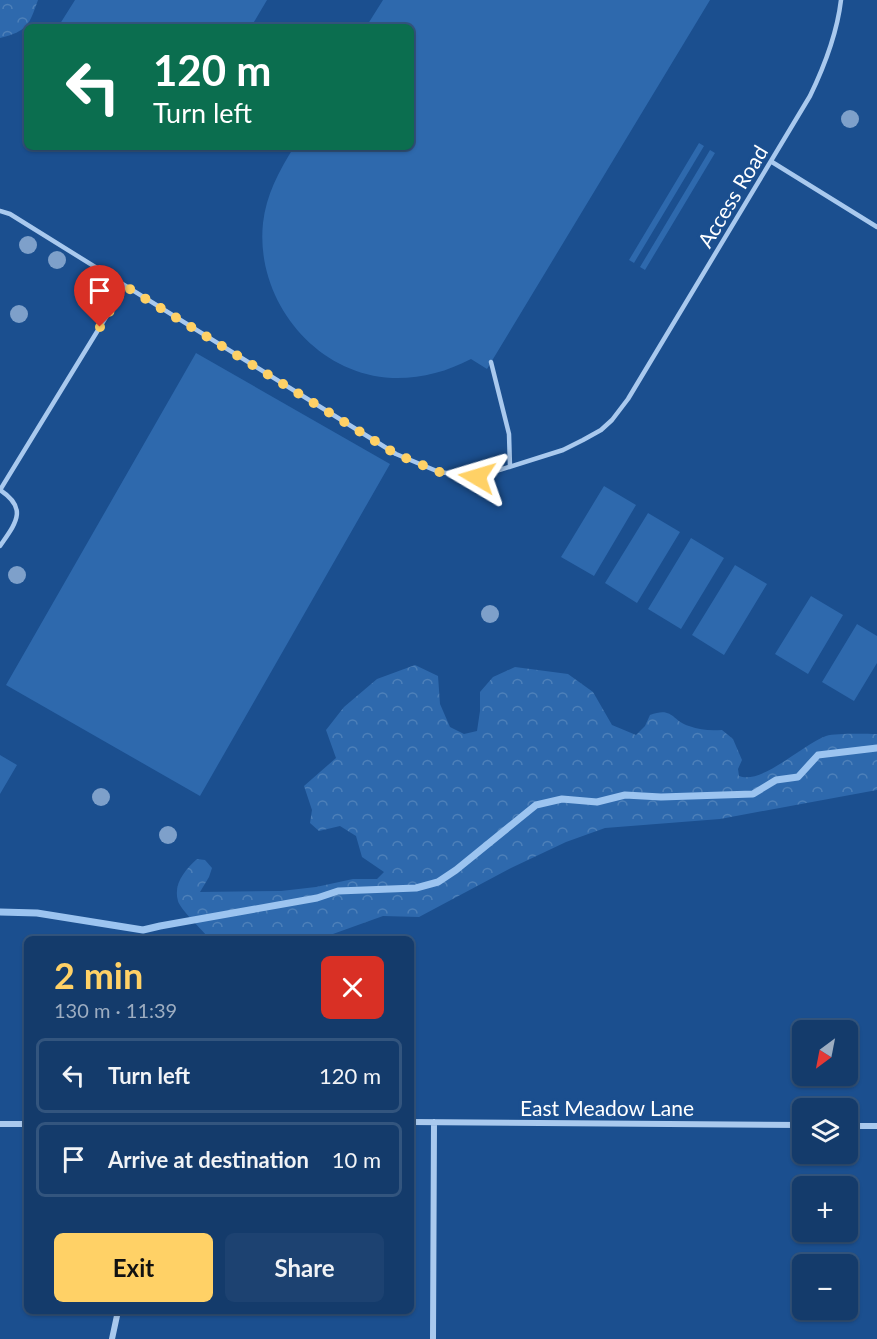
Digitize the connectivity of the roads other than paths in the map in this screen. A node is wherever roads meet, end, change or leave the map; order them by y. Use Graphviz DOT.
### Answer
graph roads {
  1 [pos="841,0"];
  2 [pos="772,162"];
  3 [pos="0,211"];
  4 [pos="877,227"];
  5 [pos="125,286"];
  6 [pos="492,362"];
  7 [pos="510,467"];
  8 [pos="0,490"];
  9 [pos="0,546"];
  10 [pos="414,1122"];
  11 [pos="434,1122"];
  12 [pos="0,1124"];
  13 [pos="24,1124"];
  14 [pos="792,1125"];
  15 [pos="858,1126"];
  16 [pos="877,1126"];
  17 [pos="117,1314"];
  18 [pos="112,1339"];
  19 [pos="433,1339"];
  1 -- 2 [label="lane, Access Road"];
  2 -- 4 [label="lane"];
  2 -- 7 [label="lane, Access Road"];
  3 -- 5 [label="lane, Access Road"];
  5 -- 7 [label="lane, Access Road"];
  5 -- 8 [label="lane"];
  6 -- 7 [label="lane"];
  8 -- 9 [label="lane"];
  10 -- 11 [label="street, East Meadow Lane"];
  11 -- 14 [label="street, East Meadow Lane"];
  11 -- 19 [label="street"];
  12 -- 13 [label="street"];
  15 -- 16 [label="street"];
  17 -- 18 [label="street"];
}
